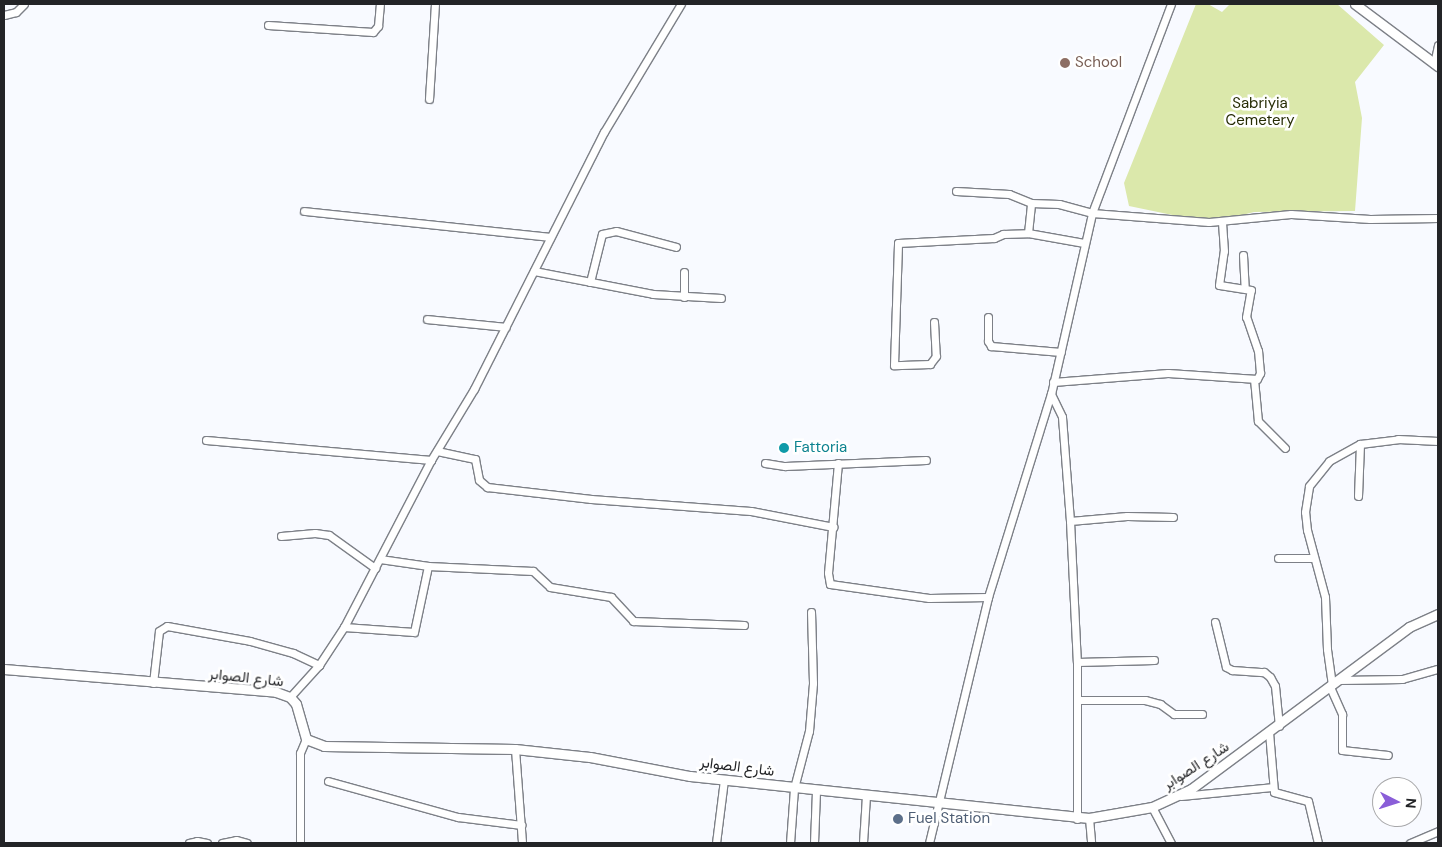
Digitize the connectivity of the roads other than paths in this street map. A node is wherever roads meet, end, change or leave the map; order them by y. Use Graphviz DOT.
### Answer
graph roads {
  1 [pos="24,4"];
  2 [pos="380,4"];
  3 [pos="435,4"];
  4 [pos="681,4"];
  5 [pos="1171,4"];
  6 [pos="1355,4"];
  7 [pos="4,14"];
  8 [pos="268,25"];
  9 [pos="1438,46"];
  10 [pos="1436,65"];
  11 [pos="429,99"];
  12 [pos="956,191"];
  13 [pos="1030,203"];
  14 [pos="304,211"];
  15 [pos="1092,213"];
  16 [pos="1438,218"];
  17 [pos="1222,222"];
  18 [pos="1028,233"];
  19 [pos="550,237"];
  20 [pos="1084,243"];
  21 [pos="676,247"];
  22 [pos="1243,254"];
  23 [pos="534,271"];
  24 [pos="684,272"];
  25 [pos="590,282"];
  26 [pos="1244,288"];
  27 [pos="684,297"];
  28 [pos="721,298"];
  29 [pos="988,317"];
  30 [pos="427,320"];
  31 [pos="934,322"];
  32 [pos="506,327"];
  33 [pos="1061,352"];
  34 [pos="1254,379"];
  35 [pos="1053,382"];
  36 [pos="1051,394"];
  37 [pos="206,440"];
  38 [pos="1438,441"];
  39 [pos="1360,444"];
  40 [pos="1285,448"];
  41 [pos="437,451"];
  42 [pos="431,460"];
  43 [pos="926,460"];
  44 [pos="765,463"];
  45 [pos="838,463"];
  46 [pos="1358,496"];
  47 [pos="1174,517"];
  48 [pos="1070,521"];
  49 [pos="833,527"];
  50 [pos="280,536"];
  51 [pos="1278,558"];
  52 [pos="1313,558"];
  53 [pos="380,559"];
  54 [pos="428,566"];
  55 [pos="376,568"];
  56 [pos="988,597"];
  57 [pos="811,612"];
  58 [pos="1438,614"];
  59 [pos="1215,622"];
  60 [pos="744,625"];
  61 [pos="344,627"];
  62 [pos="1154,660"];
  63 [pos="1077,662"];
  64 [pos="320,665"];
  65 [pos="4,669"];
  66 [pos="1438,669"];
  67 [pos="153,683"];
  68 [pos="1334,684"];
  69 [pos="290,697"];
  70 [pos="1078,700"];
  71 [pos="1202,714"];
  72 [pos="1279,726"];
  73 [pos="1269,732"];
  74 [pos="306,738"];
  75 [pos="515,749"];
  76 [pos="1388,754"];
  77 [pos="724,780"];
  78 [pos="328,781"];
  79 [pos="1272,787"];
  80 [pos="794,788"];
  81 [pos="816,790"];
  82 [pos="866,795"];
  83 [pos="1179,796"];
  84 [pos="940,801"];
  85 [pos="1152,808"];
  86 [pos="1089,818"];
  87 [pos="1077,819"];
  88 [pos="521,825"];
  89 [pos="1438,830"];
  90 [pos="189,843"];
  91 [pos="207,843"];
  92 [pos="222,843"];
  93 [pos="247,843"];
  94 [pos="300,843"];
  95 [pos="522,843"];
  96 [pos="716,843"];
  97 [pos="790,843"];
  98 [pos="814,843"];
  99 [pos="863,843"];
  100 [pos="929,843"];
  101 [pos="1091,843"];
  102 [pos="1171,843"];
  103 [pos="1318,843"];
  104 [pos="1413,843"];
  1 -- 7 [label="street"];
  2 -- 8 [label="street"];
  3 -- 11 [label="street"];
  4 -- 19 [label="street"];
  5 -- 15 [label="street"];
  6 -- 10 [label="street"];
  9 -- 10 [label="street"];
  12 -- 13 [label="street"];
  13 -- 15 [label="street"];
  13 -- 18 [label="street"];
  14 -- 19 [label="street"];
  15 -- 17 [label="street"];
  15 -- 20 [label="street"];
  16 -- 17 [label="street"];
  17 -- 26 [label="street"];
  18 -- 20 [label="street"];
  18 -- 31 [label="street"];
  19 -- 23 [label="street"];
  20 -- 33 [label="street"];
  21 -- 25 [label="street"];
  22 -- 26 [label="street"];
  23 -- 25 [label="street"];
  23 -- 32 [label="street"];
  24 -- 27 [label="street"];
  25 -- 27 [label="street"];
  26 -- 34 [label="street"];
  27 -- 28 [label="street"];
  29 -- 33 [label="street"];
  30 -- 32 [label="street"];
  32 -- 41 [label="street"];
  33 -- 35 [label="street"];
  34 -- 35 [label="street"];
  34 -- 40 [label="street"];
  35 -- 36 [label="street"];
  36 -- 48 [label="street"];
  36 -- 56 [label="street"];
  37 -- 42 [label="street"];
  38 -- 39 [label="street"];
  39 -- 46 [label="street"];
  39 -- 52 [label="street"];
  41 -- 42 [label="street"];
  41 -- 49 [label="street"];
  42 -- 53 [label="street"];
  43 -- 45 [label="street"];
  44 -- 45 [label="street"];
  45 -- 49 [label="street"];
  47 -- 48 [label="street"];
  48 -- 63 [label="street"];
  49 -- 56 [label="street"];
  50 -- 55 [label="street"];
  51 -- 52 [label="street"];
  52 -- 68 [label="street"];
  53 -- 54 [label="street"];
  53 -- 55 [label="street"];
  54 -- 60 [label="street"];
  54 -- 61 [label="street"];
  55 -- 61 [label="street"];
  56 -- 84 [label="street"];
  57 -- 80 [label="street"];
  58 -- 68 [label="street, شارع الصوابر"];
  59 -- 72 [label="street"];
  61 -- 64 [label="street"];
  62 -- 63 [label="street"];
  63 -- 70 [label="street"];
  64 -- 67 [label="street"];
  64 -- 69 [label="street"];
  65 -- 67 [label="street, شارع الصوابر"];
  66 -- 68 [label="street"];
  67 -- 69 [label="street, شارع الصوابر"];
  68 -- 72 [label="street, شارع الصوابر"];
  68 -- 76 [label="street"];
  69 -- 74 [label="street, شارع الصوابر"];
  70 -- 71 [label="street"];
  70 -- 87 [label="street"];
  72 -- 73 [label="street, شارع الصوابر"];
  73 -- 79 [label="street"];
  73 -- 83 [label="street, شارع الصوابر"];
  74 -- 75 [label="street, شارع الصوابر"];
  74 -- 94 [label="street"];
  75 -- 77 [label="street, شارع الصوابر"];
  75 -- 88 [label="street"];
  77 -- 80 [label="street, شارع الصوابر"];
  77 -- 96 [label="street"];
  78 -- 88 [label="street"];
  79 -- 83 [label="street"];
  79 -- 103 [label="street"];
  80 -- 81 [label="street, شارع الصوابر"];
  80 -- 97 [label="street"];
  81 -- 82 [label="street, شارع الصوابر"];
  81 -- 98 [label="street"];
  82 -- 84 [label="street, شارع الصوابر"];
  82 -- 99 [label="street"];
  83 -- 85 [label="street, شارع الصوابر"];
  84 -- 87 [label="street, شارع الصوابر"];
  84 -- 100 [label="street"];
  85 -- 86 [label="street, شارع الصوابر"];
  85 -- 102 [label="street"];
  86 -- 87 [label="street, شارع الصوابر"];
  86 -- 101 [label="street"];
  88 -- 95 [label="street"];
  89 -- 104 [label="street"];
  90 -- 91 [label="street"];
  92 -- 93 [label="street"];
}
